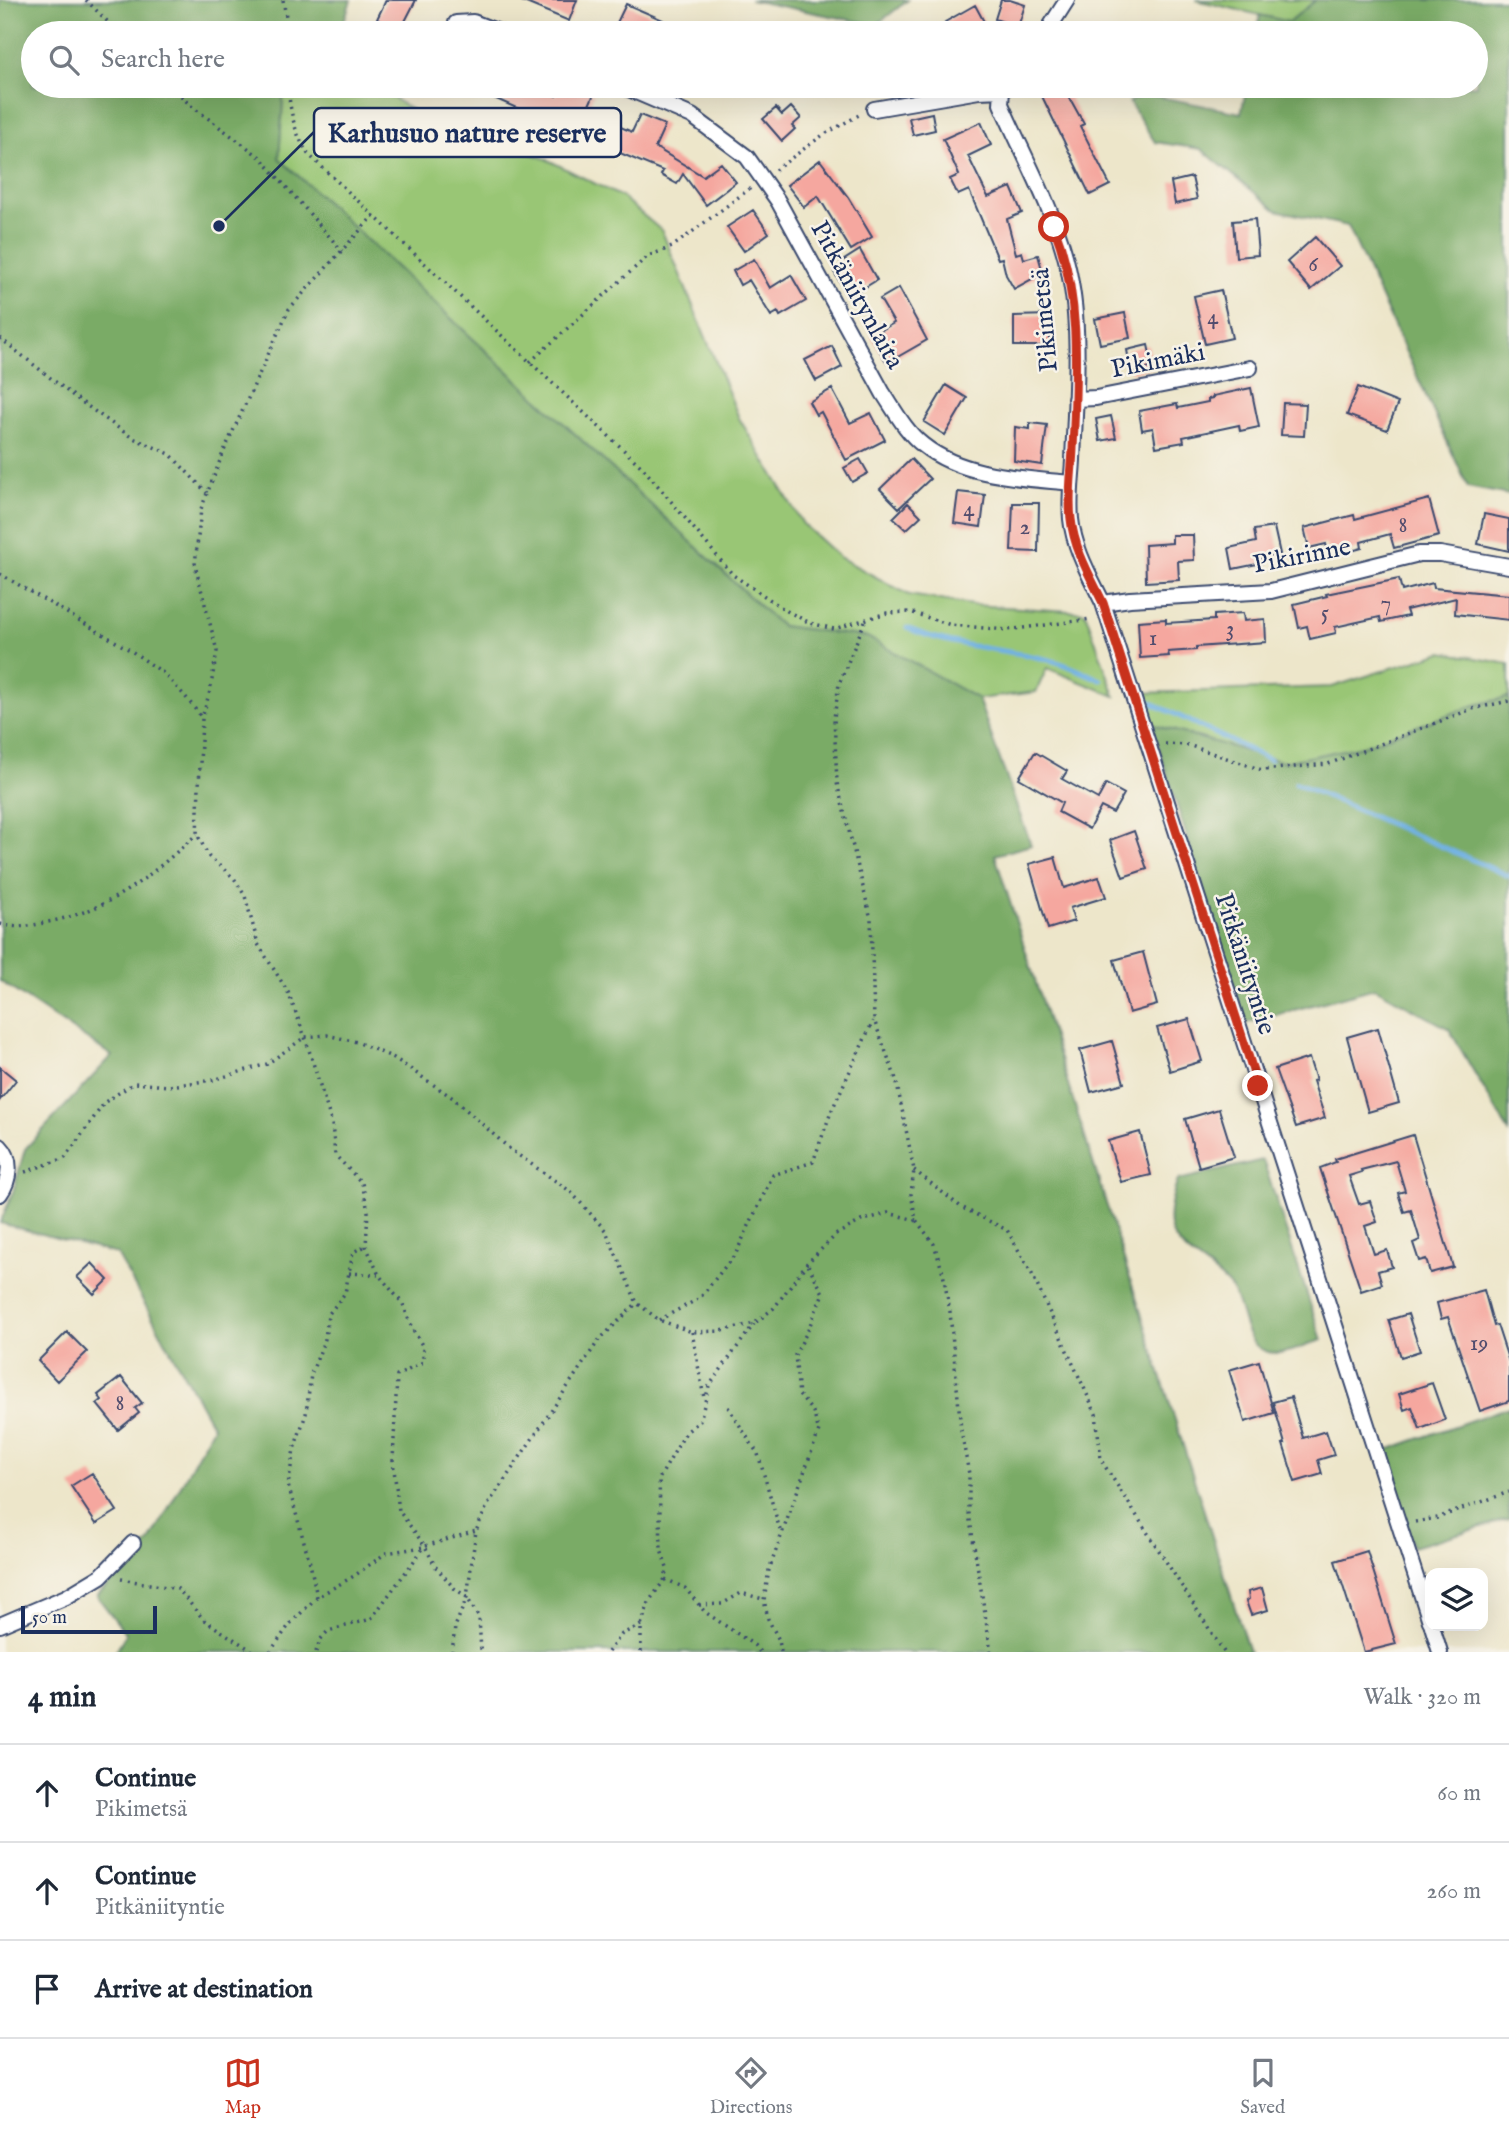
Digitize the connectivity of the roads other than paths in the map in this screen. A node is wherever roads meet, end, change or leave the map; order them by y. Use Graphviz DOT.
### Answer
graph roads {
  1 [pos="1066,0"];
  2 [pos="1053,21"];
  3 [pos="650,98"];
  4 [pos="935,98"];
  5 [pos="1002,98"];
  6 [pos="874,109"];
  7 [pos="1250,368"];
  8 [pos="1075,399"];
  9 [pos="1071,483"];
  10 [pos="1509,566"];
  11 [pos="1097,607"];
  12 [pos="0,1146"];
  13 [pos="0,1194"];
  14 [pos="133,1543"];
  15 [pos="1425,1605"];
  16 [pos="0,1625"];
  17 [pos="1433,1631"];
  18 [pos="1440,1652"];
  1 -- 2 [label="street"];
  3 -- 9 [label="street, Pitkäniitynlaita"];
  4 -- 6 [label="street"];
  5 -- 8 [label="street, Pikimetsä"];
  7 -- 8 [label="street, Pikimäki"];
  8 -- 9 [label="street, Pitkäniityntie"];
  9 -- 11 [label="street, Pitkäniityntie"];
  10 -- 11 [label="street, Pikirinne"];
  11 -- 15 [label="street, Pitkäniityntie"];
  12 -- 13 [label="street"];
  14 -- 16 [label="street"];
  17 -- 18 [label="street, Pitkäniityntie"];
}
